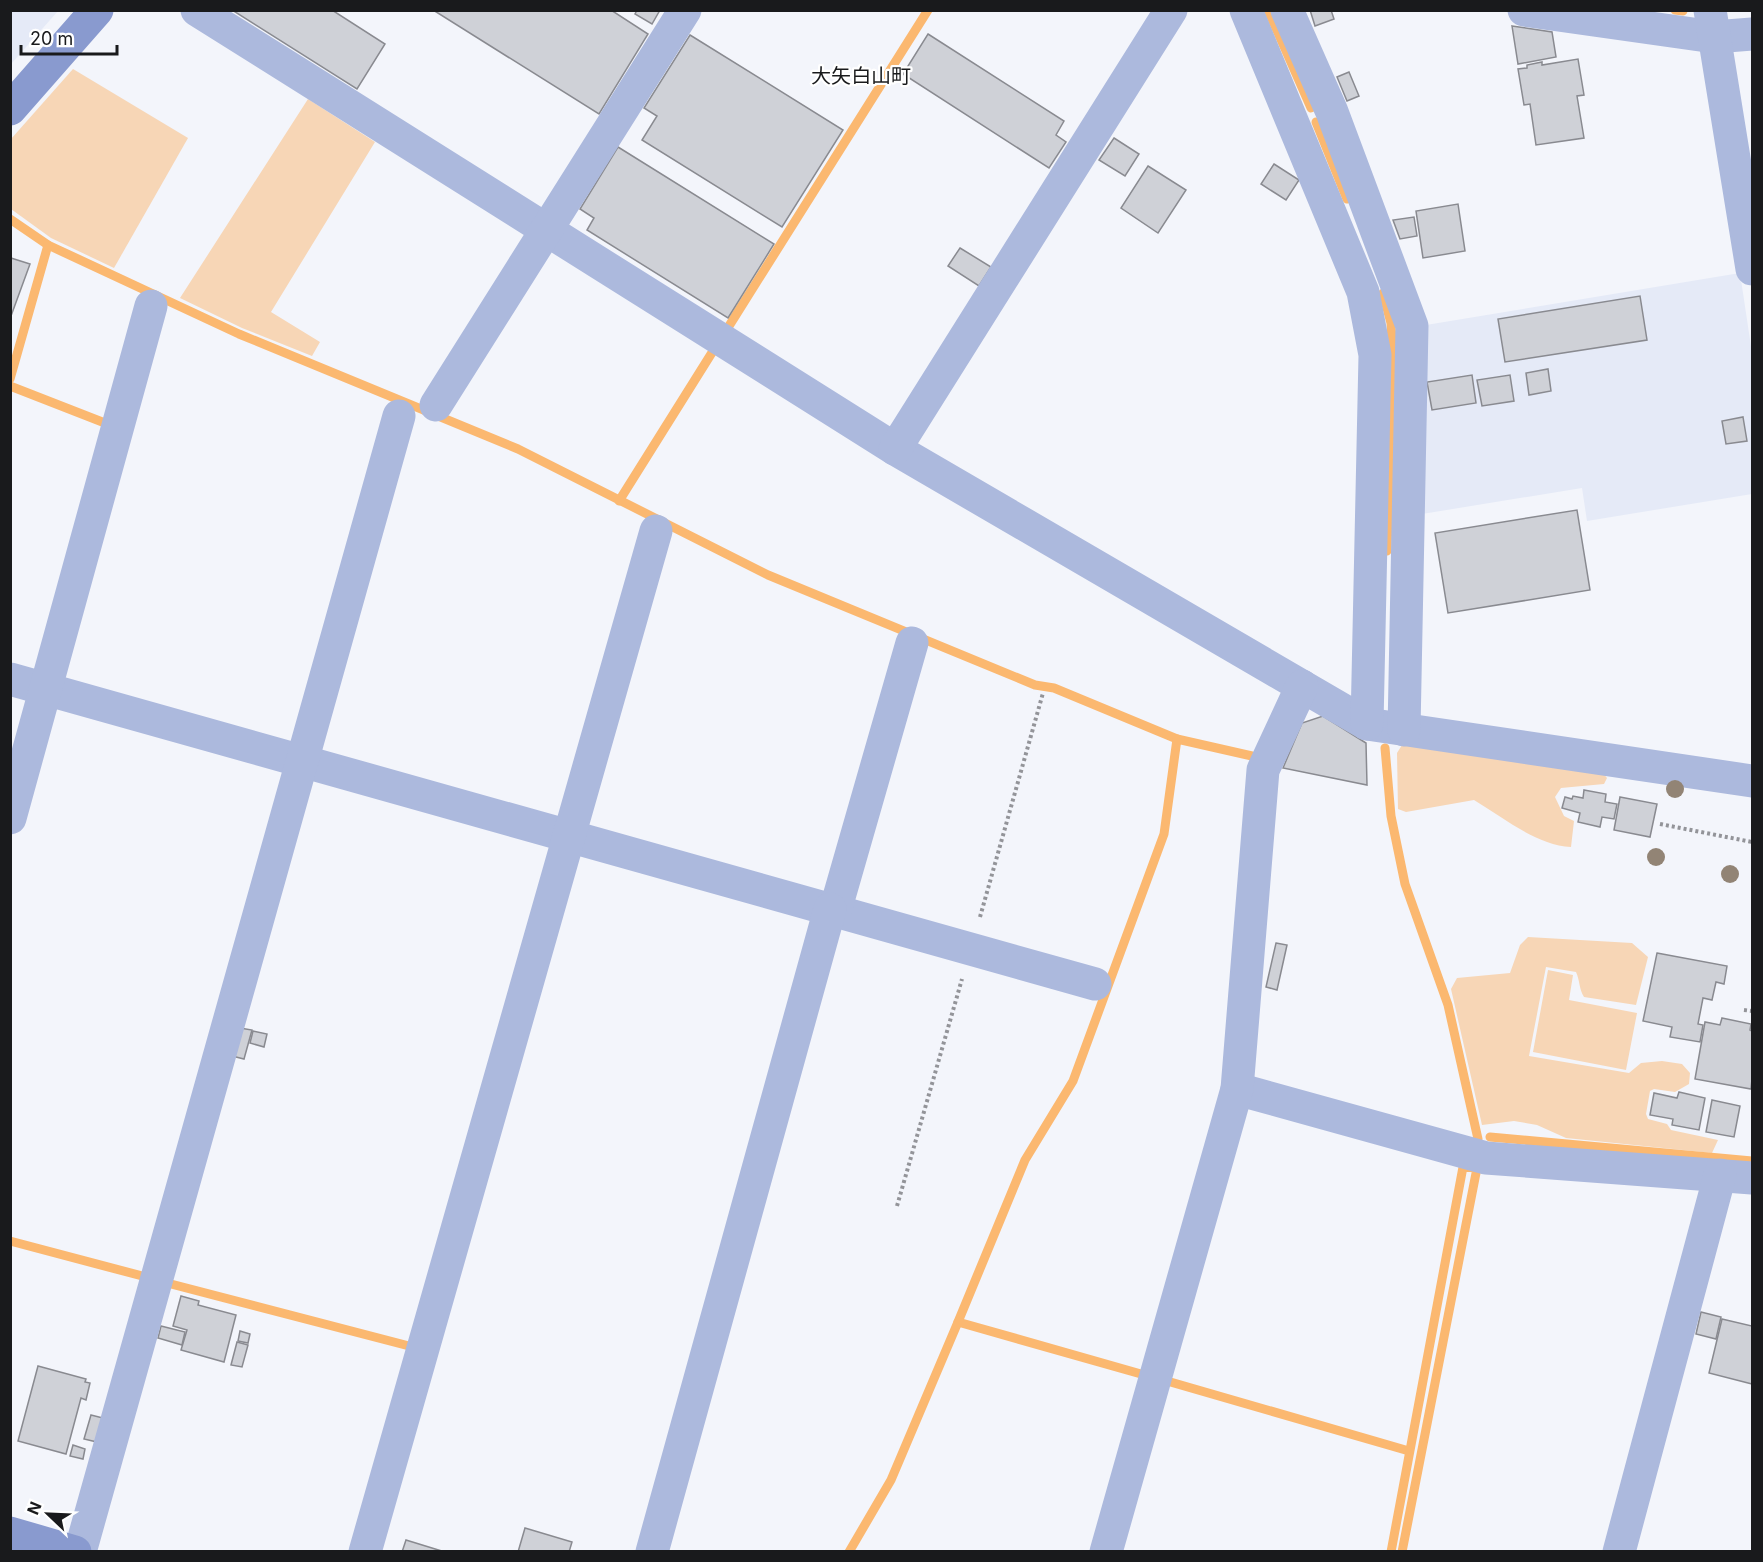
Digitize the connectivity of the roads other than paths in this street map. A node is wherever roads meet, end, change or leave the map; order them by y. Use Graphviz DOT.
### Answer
graph roads {
  1 [pos="97,10"];
  2 [pos="197,10"];
  3 [pos="685,10"];
  4 [pos="1171,10"];
  5 [pos="1246,10"];
  6 [pos="1287,10"];
  7 [pos="1524,10"];
  8 [pos="1712,24"];
  9 [pos="1752,34"];
  10 [pos="10,109"];
  11 [pos="546,230"];
  12 [pos="1752,269"];
  13 [pos="151,306"];
  14 [pos="436,405"];
  15 [pos="399,416"];
  16 [pos="895,449"];
  17 [pos="656,531"];
  18 [pos="912,643"];
  19 [pos="10,680"];
  20 [pos="1302,686"];
  21 [pos="45,689"];
  22 [pos="1367,724"];
  23 [pos="1404,729"];
  24 [pos="301,761"];
  25 [pos="1752,781"];
  26 [pos="10,818"];
  27 [pos="569,836"];
  28 [pos="832,910"];
  29 [pos="1095,984"];
  30 [pos="1238,1089"];
  31 [pos="1720,1176"];
  32 [pos="1752,1178"];
  33 [pos="10,1533"];
  34 [pos="75,1551"];
  35 [pos="80,1551"];
  36 [pos="365,1551"];
  37 [pos="652,1551"];
  38 [pos="1106,1551"];
  39 [pos="1619,1551"];
  1 -- 10 [label="main road"];
  2 -- 11 [label="street"];
  3 -- 11 [label="street"];
  4 -- 16 [label="street"];
  5 -- 22 [label="street"];
  6 -- 23 [label="street"];
  7 -- 8 [label="street"];
  8 -- 9 [label="street"];
  8 -- 12 [label="street"];
  11 -- 14 [label="street"];
  11 -- 16 [label="street"];
  13 -- 21 [label="street"];
  15 -- 24 [label="street"];
  16 -- 20 [label="street"];
  17 -- 27 [label="street"];
  18 -- 28 [label="street"];
  19 -- 21 [label="street"];
  20 -- 22 [label="street"];
  20 -- 30 [label="street"];
  21 -- 24 [label="street"];
  21 -- 26 [label="street"];
  22 -- 23 [label="street"];
  23 -- 25 [label="street"];
  24 -- 27 [label="street"];
  24 -- 35 [label="street"];
  27 -- 28 [label="street"];
  27 -- 36 [label="street"];
  28 -- 29 [label="street"];
  28 -- 37 [label="street"];
  30 -- 31 [label="street"];
  30 -- 38 [label="street"];
  31 -- 32 [label="street"];
  31 -- 39 [label="street"];
  33 -- 34 [label="main road"];
}
